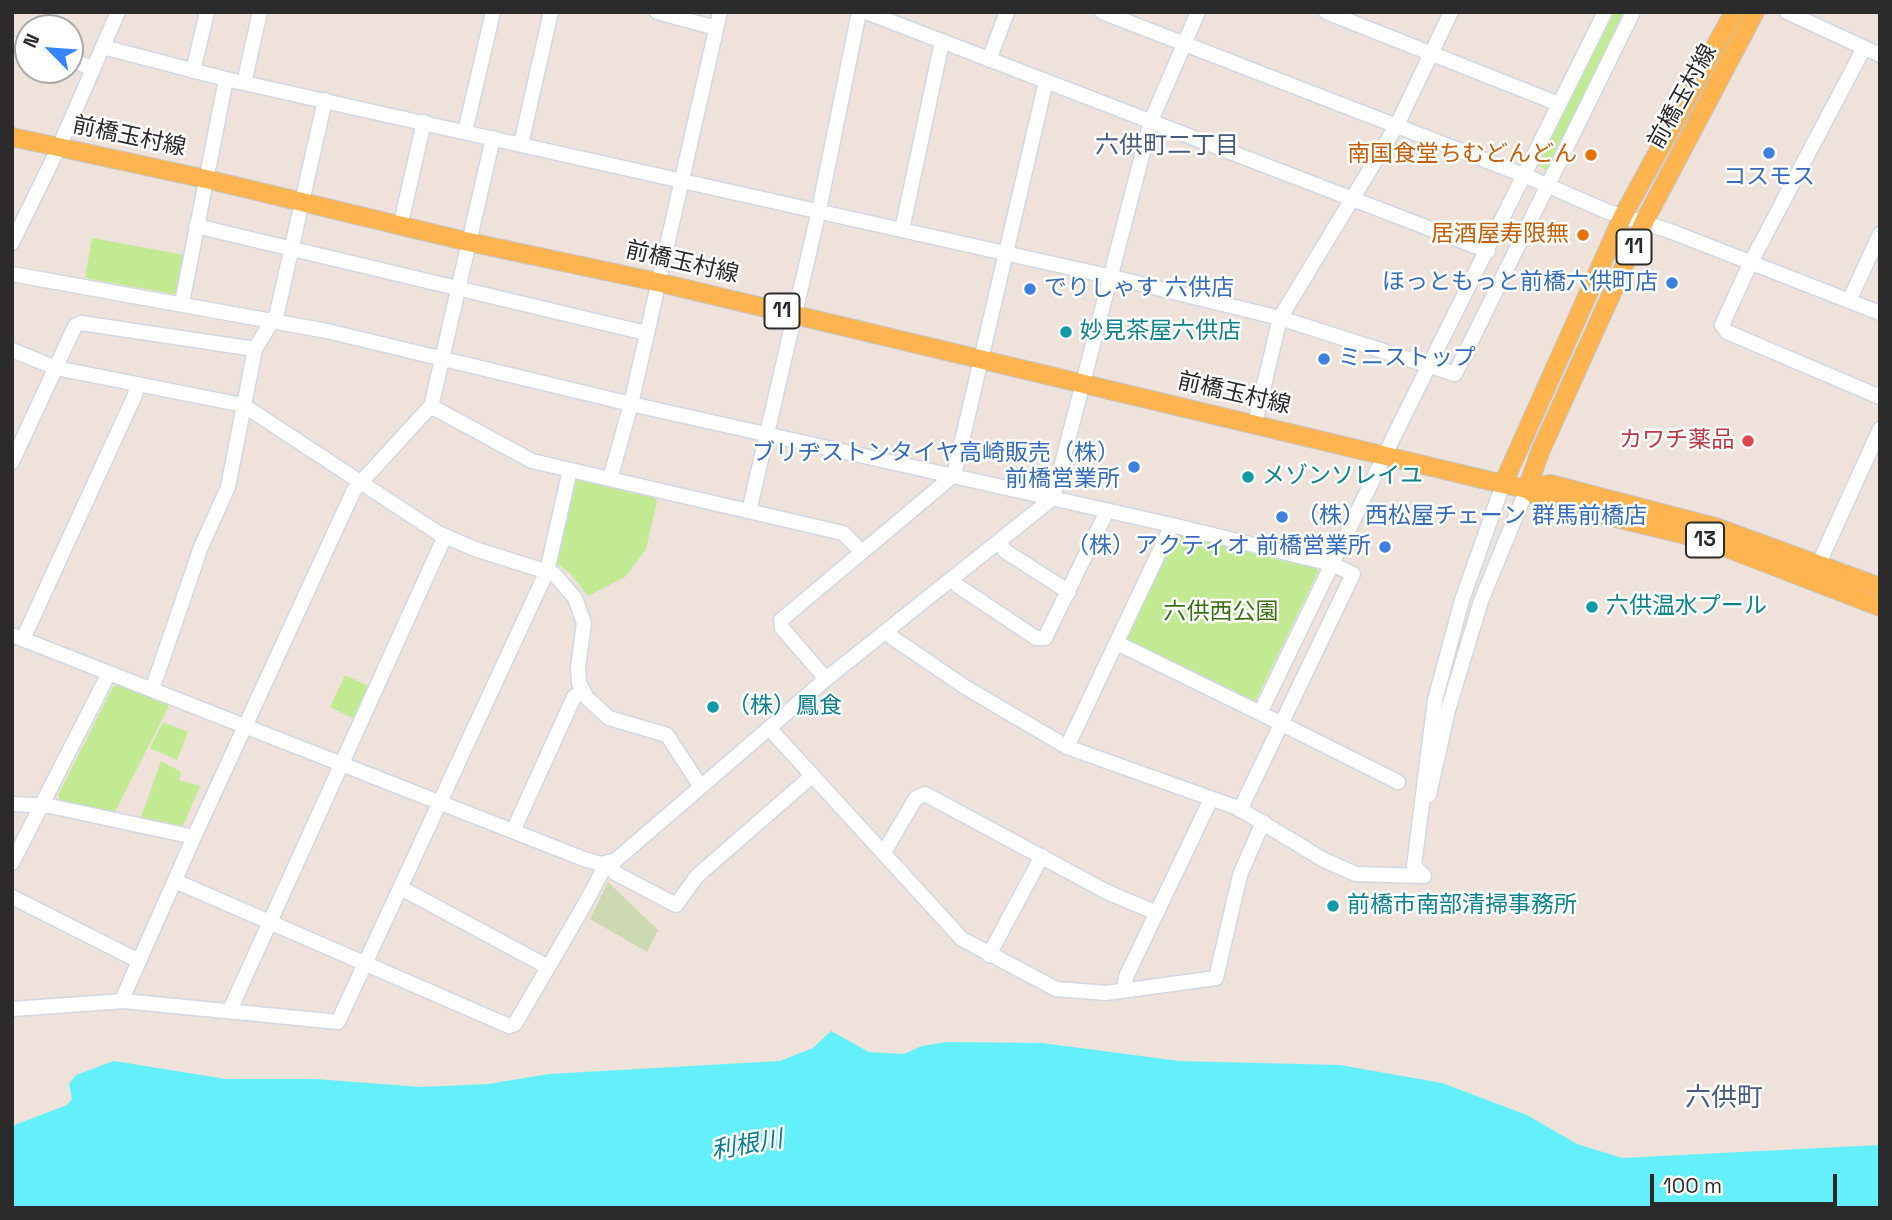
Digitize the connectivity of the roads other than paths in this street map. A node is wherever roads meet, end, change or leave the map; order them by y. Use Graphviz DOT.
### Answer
graph roads {
  1 [pos="118,12"];
  2 [pos="207,12"];
  3 [pos="260,12"];
  4 [pos="493,12"];
  5 [pos="551,12"];
  6 [pos="657,12"];
  7 [pos="720,12"];
  8 [pos="859,12"];
  9 [pos="866,12"];
  10 [pos="1007,12"];
  11 [pos="1102,12"];
  12 [pos="1198,12"];
  13 [pos="1451,12"];
  14 [pos="1605,12"];
  15 [pos="1633,12"];
  16 [pos="1734,12"];
  17 [pos="1755,12"];
  18 [pos="1787,12"];
  19 [pos="1332,13"];
  20 [pos="716,27"];
  21 [pos="942,42"];
  22 [pos="1186,45"];
  23 [pos="103,47"];
  24 [pos="1864,48"];
  25 [pos="1433,53"];
  26 [pos="1880,55"];
  27 [pos="989,60"];
  28 [pos="84,65"];
  29 [pos="93,69"];
  30 [pos="193,71"];
  31 [pos="226,79"];
  32 [pos="244,82"];
  33 [pos="1045,90"];
  34 [pos="325,100"];
  35 [pos="1559,104"];
  36 [pos="1151,121"];
  37 [pos="424,122"];
  38 [pos="1397,125"];
  39 [pos="466,131"];
  40 [pos="12,137"];
  41 [pos="493,138"];
  42 [pos="521,144"];
  43 [pos="59,147"];
  44 [pos="1526,176"];
  45 [pos="206,179"];
  46 [pos="681,180"];
  47 [pos="1548,185"];
  48 [pos="1352,200"];
  49 [pos="303,203"];
  50 [pos="818,210"];
  51 [pos="1623,216"];
  52 [pos="1644,222"];
  53 [pos="196,226"];
  54 [pos="400,226"];
  55 [pos="902,230"];
  56 [pos="1880,234"];
  57 [pos="469,242"];
  58 [pos="12,243"];
  59 [pos="293,249"];
  60 [pos="1488,251"];
  61 [pos="1007,255"];
  62 [pos="1750,264"];
  63 [pos="12,274"];
  64 [pos="1112,277"];
  65 [pos="657,282"];
  66 [pos="458,288"];
  67 [pos="1849,301"];
  68 [pos="182,303"];
  69 [pos="1880,313"];
  70 [pos="795,314"];
  71 [pos="1280,318"];
  72 [pos="274,320"];
  73 [pos="646,333"];
  74 [pos="255,349"];
  75 [pos="12,350"];
  76 [pos="442,358"];
  77 [pos="982,360"];
  78 [pos="1431,366"];
  79 [pos="56,368"];
  80 [pos="137,384"];
  81 [pos="1084,384"];
  82 [pos="1880,397"];
  83 [pos="631,404"];
  84 [pos="243,405"];
  85 [pos="431,407"];
  86 [pos="1255,424"];
  87 [pos="1880,429"];
  88 [pos="765,433"];
  89 [pos="1384,456"];
  90 [pos="12,462"];
  91 [pos="570,470"];
  92 [pos="954,475"];
  93 [pos="610,479"];
  94 [pos="358,483"];
  95 [pos="1503,484"];
  96 [pos="1527,489"];
  97 [pos="1053,498"];
  98 [pos="749,511"];
  99 [pos="1107,511"];
  100 [pos="1172,525"];
  101 [pos="445,536"];
  102 [pos="1000,543"];
  103 [pos="862,552"];
  104 [pos="1332,564"];
  105 [pos="1819,564"];
  106 [pos="547,571"];
  107 [pos="953,579"];
  108 [pos="1811,580"];
  109 [pos="1880,587"];
  110 [pos="1069,592"];
  111 [pos="1880,607"];
  112 [pos="888,631"];
  113 [pos="18,637"];
  114 [pos="1117,643"];
  115 [pos="109,673"];
  116 [pos="826,679"];
  117 [pos="152,690"];
  118 [pos="583,691"];
  119 [pos="1260,713"];
  120 [pos="1280,725"];
  121 [pos="245,727"];
  122 [pos="769,728"];
  123 [pos="1067,747"];
  124 [pos="340,764"];
  125 [pos="813,775"];
  126 [pos="1398,782"];
  127 [pos="701,787"];
  128 [pos="1211,799"];
  129 [pos="440,803"];
  130 [pos="12,804"];
  131 [pos="42,805"];
  132 [pos="1240,810"];
  133 [pos="1263,821"];
  134 [pos="513,831"];
  135 [pos="194,838"];
  136 [pos="884,852"];
  137 [pos="1041,856"];
  138 [pos="12,863"];
  139 [pos="606,863"];
  140 [pos="1424,876"];
  141 [pos="175,881"];
  142 [pos="401,888"];
  143 [pos="12,897"];
  144 [pos="1157,913"];
  145 [pos="268,921"];
  146 [pos="989,955"];
  147 [pos="139,961"];
  148 [pos="366,964"];
  149 [pos="548,967"];
  150 [pos="1124,989"];
  151 [pos="124,1000"];
  152 [pos="12,1009"];
  153 [pos="230,1010"];
  1 -- 23 [label="street"];
  2 -- 30 [label="street"];
  3 -- 32 [label="street"];
  4 -- 39 [label="street"];
  5 -- 42 [label="street"];
  6 -- 20 [label="street"];
  7 -- 20 [label="street"];
  8 -- 50 [label="street"];
  9 -- 21 [label="street"];
  10 -- 27 [label="street"];
  11 -- 22 [label="street"];
  12 -- 22 [label="street"];
  13 -- 25 [label="street"];
  14 -- 35 [label="street"];
  15 -- 47 [label="street"];
  16 -- 51 [label="main road, 前橋玉村線 / 11"];
  17 -- 52 [label="main road, 前橋玉村線 / 11"];
  18 -- 24 [label="street"];
  19 -- 25 [label="street"];
  20 -- 46 [label="street"];
  21 -- 27 [label="street"];
  21 -- 55 [label="street"];
  22 -- 36 [label="street"];
  22 -- 38 [label="street"];
  23 -- 29 [label="street"];
  23 -- 30 [label="street"];
  24 -- 26 [label="street"];
  24 -- 62 [label="street"];
  25 -- 35 [label="street"];
  25 -- 38 [label="street"];
  27 -- 36 [label="street"];
  28 -- 29 [label="street"];
  29 -- 43 [label="street"];
  30 -- 31 [label="street"];
  31 -- 32 [label="street"];
  31 -- 45 [label="street"];
  32 -- 34 [label="street"];
  33 -- 61 [label="street"];
  34 -- 37 [label="street"];
  34 -- 49 [label="street"];
  35 -- 44 [label="street"];
  36 -- 48 [label="street"];
  36 -- 64 [label="street"];
  37 -- 39 [label="street"];
  37 -- 54 [label="street"];
  38 -- 44 [label="street"];
  38 -- 48 [label="street"];
  39 -- 41 [label="street"];
  40 -- 43 [label="main road, 前橋玉村線 / 11"];
  41 -- 42 [label="street"];
  41 -- 57 [label="street"];
  42 -- 46 [label="street"];
  43 -- 45 [label="main road, 前橋玉村線 / 11"];
  43 -- 58 [label="street"];
  44 -- 47 [label="street"];
  44 -- 60 [label="street"];
  45 -- 49 [label="main road, 前橋玉村線 / 11"];
  45 -- 53 [label="street"];
  46 -- 50 [label="street"];
  46 -- 65 [label="street"];
  47 -- 51 [label="street"];
  47 -- 78 [label="street"];
  48 -- 60 [label="street"];
  48 -- 71 [label="street"];
  49 -- 54 [label="main road, 前橋玉村線 / 11"];
  49 -- 59 [label="street"];
  50 -- 55 [label="street"];
  50 -- 70 [label="street"];
  51 -- 52 [label="street"];
  51 -- 95 [label="main road, 前橋玉村線 / 11"];
  52 -- 62 [label="street"];
  52 -- 96 [label="main road, 前橋玉村線 / 11"];
  53 -- 59 [label="street"];
  53 -- 68 [label="street"];
  54 -- 57 [label="main road, 前橋玉村線 / 11"];
  55 -- 61 [label="street"];
  56 -- 67 [label="street"];
  57 -- 65 [label="main road, 前橋玉村線 / 11"];
  57 -- 66 [label="street"];
  59 -- 66 [label="street"];
  59 -- 72 [label="street"];
  60 -- 78 [label="street"];
  61 -- 64 [label="street"];
  61 -- 77 [label="street"];
  62 -- 67 [label="street"];
  62 -- 82 [label="street"];
  63 -- 68 [label="street"];
  64 -- 71 [label="street"];
  64 -- 81 [label="street"];
  65 -- 70 [label="main road, 前橋玉村線 / 11"];
  65 -- 73 [label="street"];
  66 -- 73 [label="street"];
  66 -- 76 [label="street"];
  67 -- 69 [label="street"];
  68 -- 72 [label="street"];
  70 -- 77 [label="main road, 前橋玉村線 / 11"];
  70 -- 88 [label="street"];
  71 -- 78 [label="street"];
  71 -- 86 [label="street"];
  72 -- 74 [label="street"];
  72 -- 76 [label="street"];
  73 -- 83 [label="street"];
  74 -- 79 [label="street"];
  74 -- 84 [label="street"];
  75 -- 79 [label="street"];
  76 -- 83 [label="street"];
  76 -- 85 [label="street"];
  77 -- 81 [label="main road, 前橋玉村線 / 11"];
  77 -- 92 [label="street"];
  78 -- 89 [label="street"];
  79 -- 80 [label="street"];
  79 -- 90 [label="street"];
  80 -- 84 [label="street"];
  80 -- 113 [label="street"];
  81 -- 86 [label="main road, 前橋玉村線 / 11"];
  81 -- 97 [label="street"];
  83 -- 88 [label="street"];
  83 -- 93 [label="street"];
  84 -- 94 [label="street"];
  84 -- 117 [label="street"];
  85 -- 91 [label="street"];
  85 -- 94 [label="street"];
  86 -- 89 [label="main road, 前橋玉村線 / 11"];
  87 -- 105 [label="street"];
  88 -- 92 [label="street"];
  88 -- 98 [label="street"];
  89 -- 95 [label="main road, 前橋玉村線 / 11"];
  89 -- 104 [label="street"];
  91 -- 93 [label="street"];
  91 -- 106 [label="street"];
  92 -- 97 [label="street"];
  92 -- 103 [label="street"];
  93 -- 98 [label="street"];
  94 -- 101 [label="street"];
  94 -- 121 [label="street"];
  95 -- 96 [label="main road, 前橋玉村線 / 11"];
  95 -- 140 [label="street"];
  96 -- 105 [label="main road, 13"];
  96 -- 108 [label="main road, 13"];
  96 -- 140 [label="street"];
  97 -- 99 [label="street"];
  97 -- 102 [label="street"];
  98 -- 103 [label="street"];
  99 -- 100 [label="street"];
  99 -- 110 [label="street"];
  100 -- 104 [label="street"];
  100 -- 114 [label="street"];
  101 -- 106 [label="street"];
  101 -- 124 [label="street"];
  102 -- 107 [label="street"];
  102 -- 110 [label="street"];
  103 -- 116 [label="street"];
  104 -- 119 [label="street"];
  104 -- 120 [label="street"];
  105 -- 108 [label="street"];
  105 -- 109 [label="main road, 13"];
  106 -- 118 [label="street"];
  106 -- 129 [label="street"];
  107 -- 110 [label="street"];
  107 -- 112 [label="street"];
  108 -- 111 [label="main road, 13"];
  112 -- 116 [label="street"];
  112 -- 123 [label="street"];
  113 -- 115 [label="street"];
  114 -- 119 [label="street"];
  114 -- 123 [label="street"];
  115 -- 117 [label="street"];
  115 -- 131 [label="street"];
  116 -- 122 [label="street"];
  117 -- 121 [label="street"];
  118 -- 127 [label="street"];
  118 -- 134 [label="street"];
  119 -- 120 [label="street"];
  120 -- 126 [label="street"];
  120 -- 132 [label="street"];
  121 -- 124 [label="street"];
  121 -- 135 [label="street"];
  122 -- 125 [label="street"];
  122 -- 127 [label="street"];
  123 -- 128 [label="street"];
  124 -- 129 [label="street"];
  124 -- 145 [label="street"];
  125 -- 136 [label="street"];
  125 -- 139 [label="street"];
  127 -- 139 [label="street"];
  128 -- 132 [label="street"];
  128 -- 144 [label="street"];
  129 -- 134 [label="street"];
  129 -- 142 [label="street"];
  130 -- 131 [label="street"];
  131 -- 135 [label="street"];
  131 -- 138 [label="street"];
  132 -- 133 [label="street"];
  133 -- 140 [label="street"];
  133 -- 150 [label="street"];
  134 -- 139 [label="street"];
  135 -- 141 [label="street"];
  136 -- 137 [label="street"];
  136 -- 146 [label="street"];
  137 -- 144 [label="street"];
  137 -- 146 [label="street"];
  139 -- 149 [label="street"];
  141 -- 145 [label="street"];
  141 -- 147 [label="street"];
  142 -- 148 [label="street"];
  142 -- 149 [label="street"];
  143 -- 147 [label="street"];
  144 -- 150 [label="street"];
  145 -- 148 [label="street"];
  145 -- 153 [label="street"];
  146 -- 150 [label="street"];
  147 -- 151 [label="street"];
  148 -- 149 [label="street"];
  148 -- 153 [label="street"];
  151 -- 152 [label="street"];
  151 -- 153 [label="street"];
}
